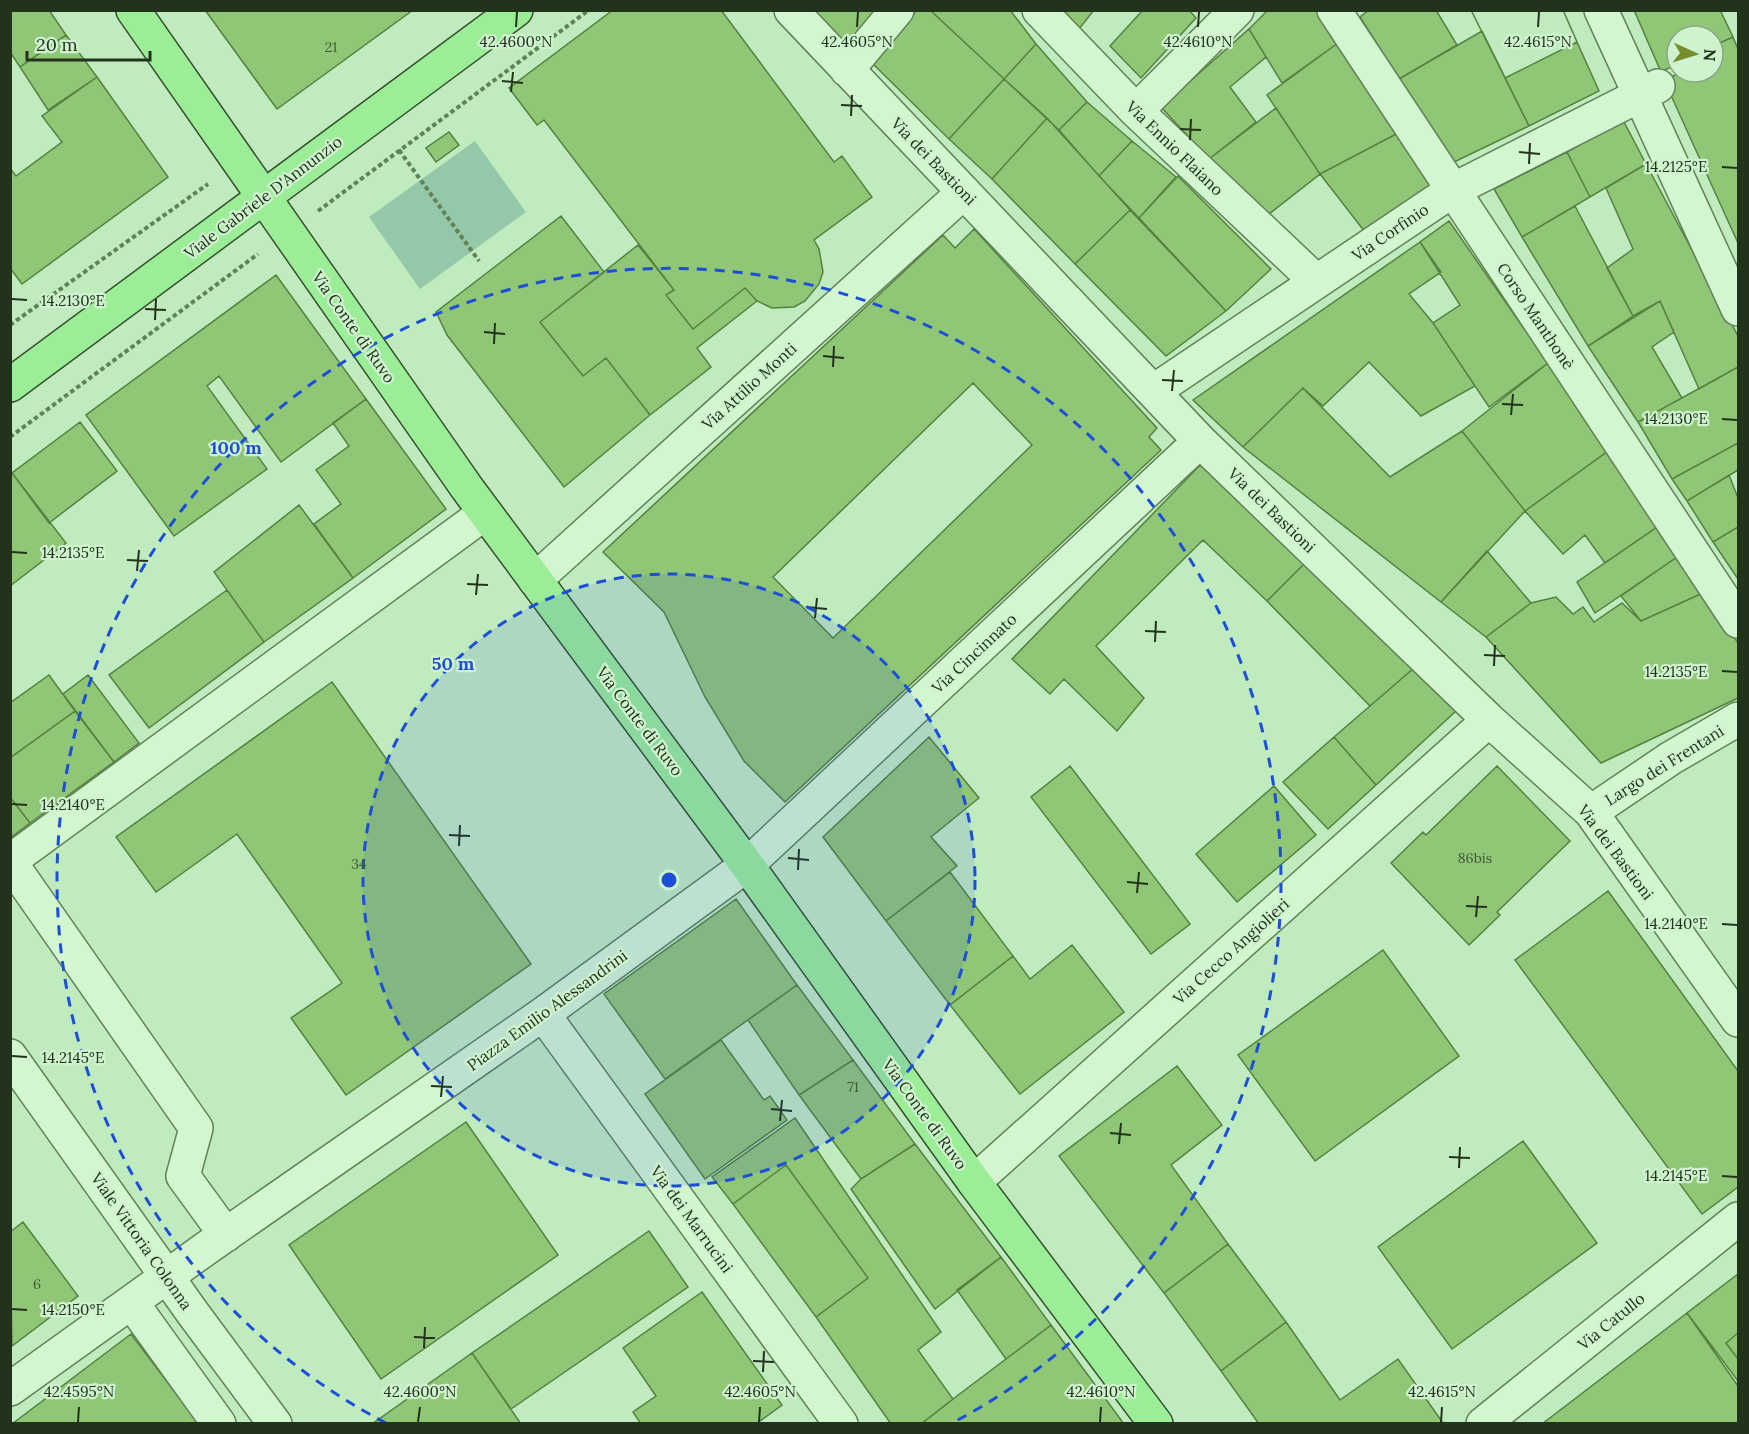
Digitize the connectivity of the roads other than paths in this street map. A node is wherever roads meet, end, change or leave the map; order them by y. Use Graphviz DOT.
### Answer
graph roads {
  1 [pos="133,10"];
  2 [pos="516,10"];
  3 [pos="791,10"];
  4 [pos="897,10"];
  5 [pos="1039,10"];
  6 [pos="1237,10"];
  7 [pos="1334,10"];
  8 [pos="1601,10"];
  9 [pos="847,70"];
  10 [pos="1648,90"];
  11 [pos="1136,111"];
  12 [pos="1453,190"];
  13 [pos="964,192"];
  14 [pos="264,196"];
  15 [pos="1316,280"];
  16 [pos="1738,309"];
  17 [pos="10,385"];
  18 [pos="1154,391"];
  19 [pos="1200,441"];
  20 [pos="486,513"];
  21 [pos="535,580"];
  22 [pos="1738,621"];
  23 [pos="1738,719"];
  24 [pos="1489,720"];
  25 [pos="1591,812"];
  26 [pos="10,862"];
  27 [pos="747,865"];
  28 [pos="543,1014"];
  29 [pos="1738,1020"];
  30 [pos="10,1056"];
  31 [pos="974,1182"];
  32 [pos="1738,1218"];
  33 [pos="226,1235"];
  34 [pos="168,1277"];
  35 [pos="132,1303"];
  36 [pos="10,1389"];
  37 [pos="219,1424"];
  38 [pos="275,1424"];
  39 [pos="841,1424"];
  40 [pos="1156,1424"];
  41 [pos="1483,1424"];
  1 -- 14 [label="main road, Via Conte di Ruvo"];
  2 -- 14 [label="main road, Viale Gabriele D'Annunzio"];
  3 -- 9 [label="street, Via dei Bastioni"];
  4 -- 9 [label="street"];
  5 -- 11 [label="street, Via Ennio Flaiano"];
  6 -- 11 [label="street"];
  7 -- 12 [label="street, Corso Manthonè"];
  8 -- 10 [label="street"];
  9 -- 13 [label="street, Via dei Bastioni"];
  10 -- 12 [label="street, Via Corfinio"];
  10 -- 16 [label="street"];
  11 -- 15 [label="street, Via Ennio Flaiano"];
  12 -- 15 [label="street, Via Corfinio"];
  12 -- 22 [label="street, Corso Manthonè"];
  13 -- 18 [label="street, Via dei Bastioni"];
  13 -- 21 [label="street, Via Attilio Monti"];
  14 -- 17 [label="main road, Viale Gabriele D'Annunzio"];
  14 -- 20 [label="main road, Via Conte di Ruvo"];
  15 -- 18 [label="street, Via Corfinio"];
  18 -- 19 [label="street, Via dei Bastioni"];
  19 -- 24 [label="street, Via dei Bastioni"];
  19 -- 27 [label="street, Via Cincinnato"];
  20 -- 21 [label="main road, Via Conte di Ruvo"];
  20 -- 26 [label="street"];
  21 -- 27 [label="main road, Via Conte di Ruvo"];
  23 -- 25 [label="street, Largo dei Frentani"];
  24 -- 25 [label="street, Via dei Bastioni"];
  24 -- 31 [label="street, Via Cecco Angiolieri"];
  25 -- 29 [label="street, Via dei Bastioni"];
  26 -- 33 [label="street"];
  27 -- 28 [label="street, Piazza Emilio Alessandrini"];
  27 -- 31 [label="main road, Via Conte di Ruvo"];
  28 -- 33 [label="street, Piazza Emilio Alessandrini"];
  28 -- 39 [label="street, Via dei Marrucini"];
  30 -- 34 [label="street, Viale Vittoria Colonna"];
  31 -- 40 [label="main road, Via Conte di Ruvo"];
  32 -- 41 [label="street, Via Catullo"];
  33 -- 34 [label="street, Piazza Emilio Alessandrini"];
  34 -- 35 [label="street, Piazza Emilio Alessandrini"];
  34 -- 38 [label="street, Viale Vittoria Colonna"];
  35 -- 36 [label="street, Piazza Emilio Alessandrini"];
  35 -- 37 [label="street"];
}
